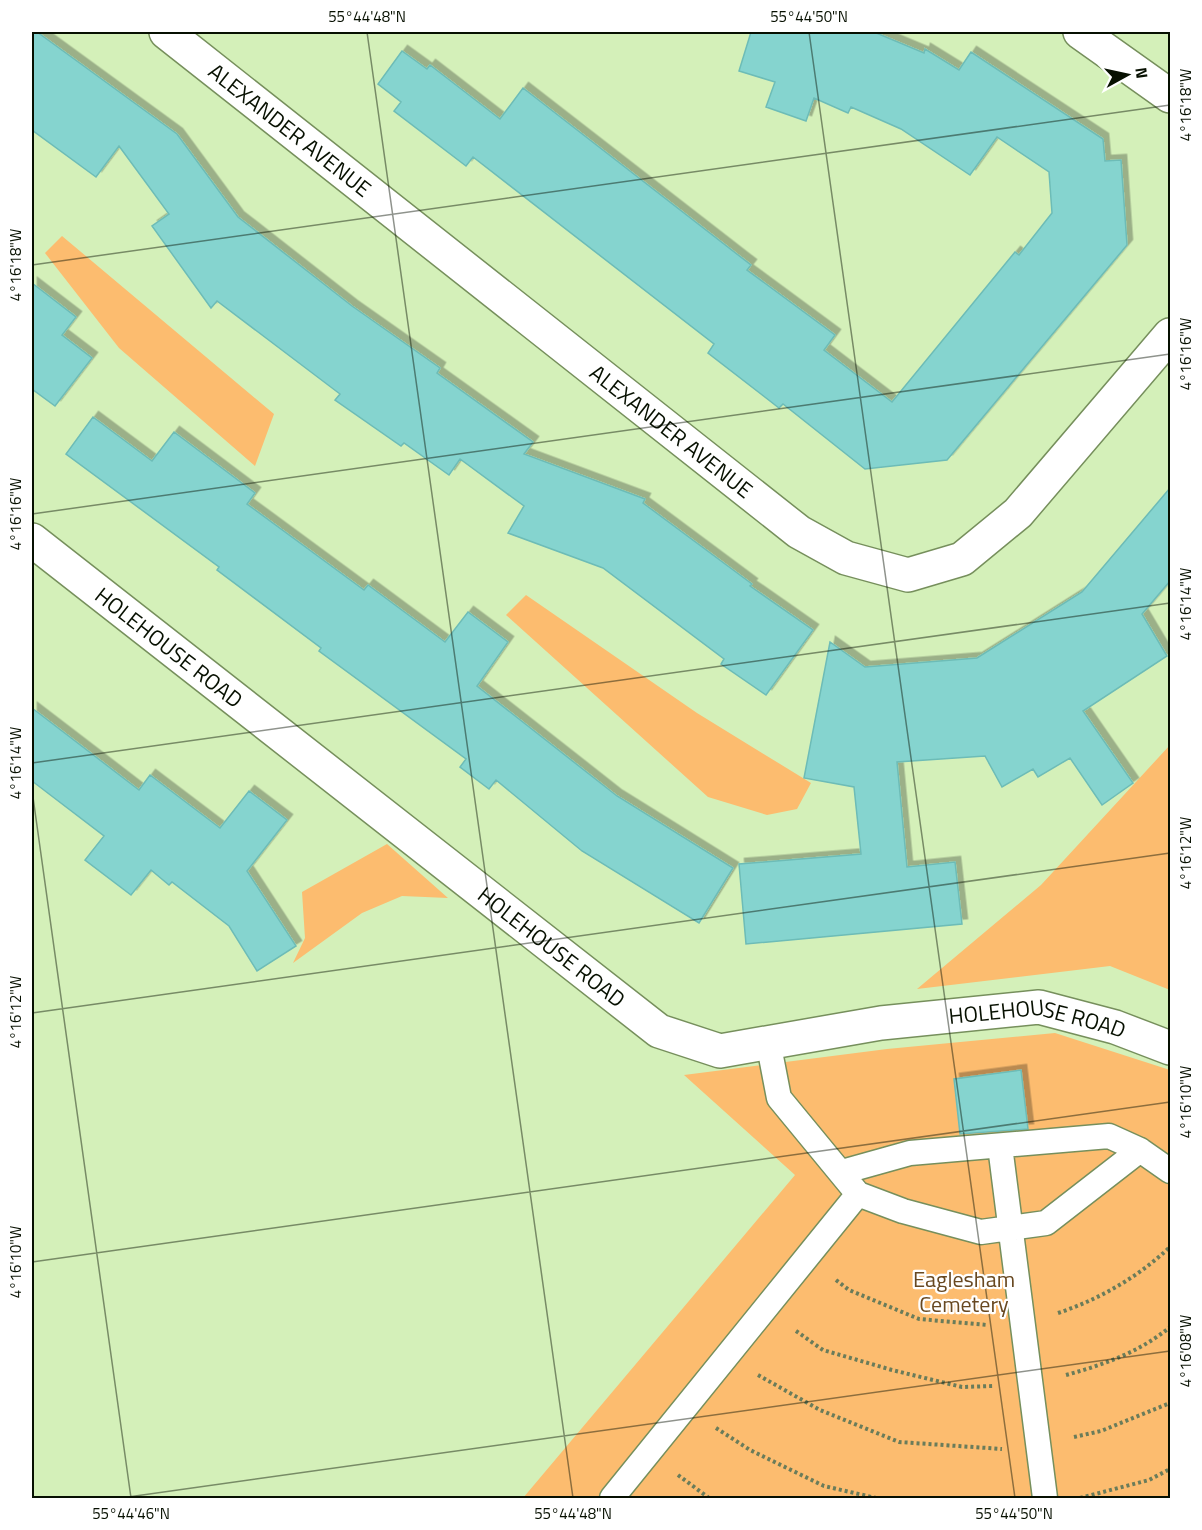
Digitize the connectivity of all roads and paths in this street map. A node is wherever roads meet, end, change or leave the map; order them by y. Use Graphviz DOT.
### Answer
graph roads {
  1 [pos="166,32"];
  2 [pos="1080,32"];
  3 [pos="1170,96"];
  4 [pos="1170,335"];
  5 [pos="32,540"];
  6 [pos="768,1041"];
  7 [pos="1170,1048"];
  8 [pos="1000,1146"];
  9 [pos="1140,1150"];
  10 [pos="1170,1171"];
  11 [pos="842,1172"];
  12 [pos="858,1194"];
  13 [pos="1011,1228"];
  14 [pos="764,1310"];
  15 [pos="1170,1328"];
  16 [pos="726,1356"];
  17 [pos="1031,1384"];
  18 [pos="1170,1403"];
  19 [pos="684,1408"];
  20 [pos="1038,1445"];
  21 [pos="1170,1469"];
  22 [pos="612,1498"];
  23 [pos="876,1498"];
  24 [pos="1045,1498"];
  25 [pos="1079,1498"];
  1 -- 4 [label="street, ALEXANDER AVENUE"];
  2 -- 3 [label="street"];
  5 -- 6 [label="street, HOLEHOUSE ROAD"];
  6 -- 7 [label="street, HOLEHOUSE ROAD"];
  6 -- 11 [label="lane"];
  8 -- 9 [label="lane"];
  8 -- 11 [label="lane"];
  8 -- 13 [label="lane"];
  9 -- 10 [label="lane"];
  9 -- 13 [label="lane"];
  11 -- 12 [label="lane"];
  12 -- 13 [label="lane"];
  12 -- 14 [label="lane"];
  13 -- 17 [label="lane"];
  14 -- 16 [label="lane"];
  14 -- 17 [label="path"];
  15 -- 17 [label="path"];
  16 -- 19 [label="lane"];
  16 -- 20 [label="path"];
  17 -- 20 [label="lane"];
  18 -- 20 [label="path"];
  19 -- 22 [label="lane"];
  19 -- 23 [label="path"];
  20 -- 24 [label="lane"];
  21 -- 25 [label="path"];
}
